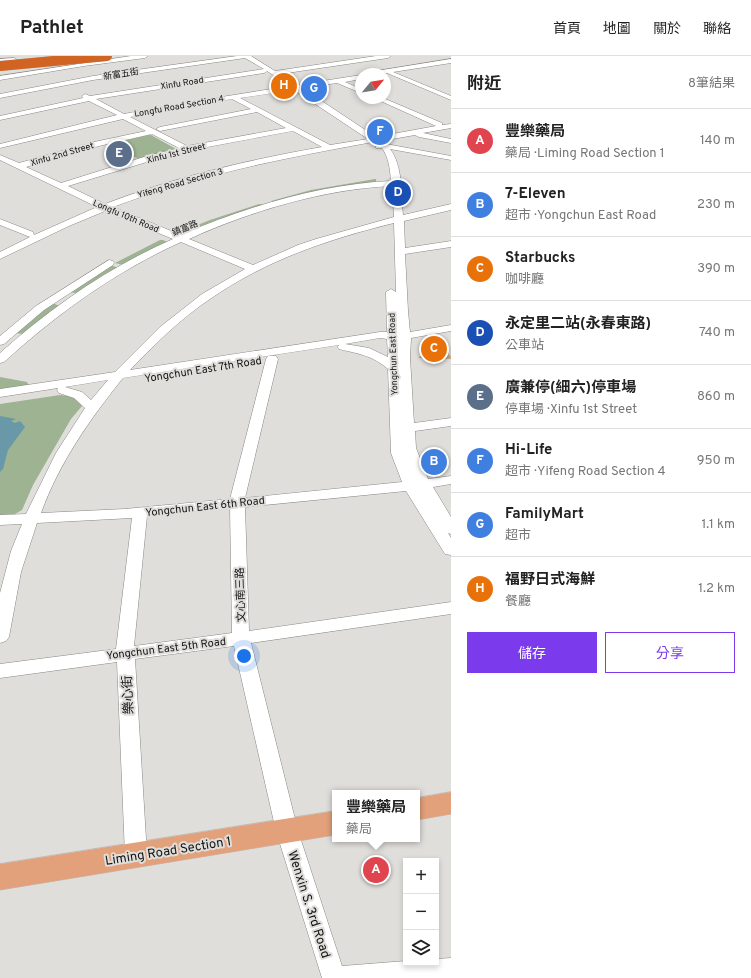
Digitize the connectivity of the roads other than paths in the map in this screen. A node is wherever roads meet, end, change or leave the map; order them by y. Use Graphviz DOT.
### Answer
graph roads {
  1 [pos="66,56"];
  2 [pos="74,56"];
  3 [pos="83,56"];
  4 [pos="102,56"];
  5 [pos="107,56"];
  6 [pos="118,56"];
  7 [pos="145,56"];
  8 [pos="246,56"];
  9 [pos="366,56"];
  10 [pos="388,56"];
  11 [pos="419,59"];
  12 [pos="451,62"];
  13 [pos="439,66"];
  14 [pos="0,67"];
  15 [pos="269,72"];
  16 [pos="391,72"];
  17 [pos="391,72"];
  18 [pos="391,75"];
  19 [pos="355,77"];
  20 [pos="355,77"];
  21 [pos="0,78"];
  22 [pos="338,81"];
  23 [pos="75,82"];
  24 [pos="63,84"];
  25 [pos="292,87"];
  26 [pos="355,88"];
  27 [pos="0,96"];
  28 [pos="101,97"];
  29 [pos="233,97"];
  30 [pos="451,98"];
  31 [pos="90,99"];
  32 [pos="391,104"];
  33 [pos="258,110"];
  34 [pos="132,113"];
  35 [pos="120,116"];
  36 [pos="0,118"];
  37 [pos="451,124"];
  38 [pos="439,125"];
  39 [pos="160,129"];
  40 [pos="294,129"];
  41 [pos="152,132"];
  42 [pos="412,133"];
  43 [pos="374,141"];
  44 [pos="451,141"];
  45 [pos="0,143"];
  46 [pos="0,146"];
  47 [pos="326,146"];
  48 [pos="194,147"];
  49 [pos="186,149"];
  50 [pos="0,157"];
  51 [pos="451,158"];
  52 [pos="19,166"];
  53 [pos="391,180"];
  54 [pos="60,186"];
  55 [pos="263,201"];
  56 [pos="102,206"];
  57 [pos="272,206"];
  58 [pos="451,207"];
  59 [pos="394,220"];
  60 [pos="0,222"];
  61 [pos="30,234"];
  62 [pos="169,234"];
  63 [pos="180,239"];
  64 [pos="451,244"];
  65 [pos="0,250"];
  66 [pos="399,252"];
  67 [pos="126,255"];
  68 [pos="0,256"];
  69 [pos="116,263"];
  70 [pos="255,269"];
  71 [pos="53,296"];
  72 [pos="74,301"];
  73 [pos="155,322"];
  74 [pos="168,325"];
  75 [pos="451,328"];
  76 [pos="9,334"];
  77 [pos="25,336"];
  78 [pos="397,337"];
  79 [pos="0,342"];
  80 [pos="343,347"];
  81 [pos="140,352"];
  82 [pos="272,358"];
  83 [pos="0,359"];
  84 [pos="167,368"];
  85 [pos="394,368"];
  86 [pos="114,379"];
  87 [pos="63,390"];
  88 [pos="0,393"];
  89 [pos="0,399"];
  90 [pos="91,407"];
  91 [pos="451,422"];
  92 [pos="408,428"];
  93 [pos="451,480"];
  94 [pos="417,485"];
  95 [pos="237,502"];
  96 [pos="140,512"];
  97 [pos="30,519"];
  98 [pos="0,520"];
  99 [pos="448,533"];
  100 [pos="451,550"];
  101 [pos="451,608"];
  102 [pos="0,637"];
  103 [pos="241,639"];
  104 [pos="125,653"];
  105 [pos="0,671"];
  106 [pos="451,803"];
  107 [pos="420,808"];
  108 [pos="332,824"];
  109 [pos="287,831"];
  110 [pos="136,855"];
  111 [pos="0,877"];
  112 [pos="451,970"];
  113 [pos="334,978"];
  1 -- 14 [label="street"];
  2 -- 14 [label="street"];
  3 -- 14 [label="highway, bridge"];
  4 -- 14 [label="street"];
  5 -- 14 [label="highway, bridge"];
  6 -- 14 [label="street"];
  7 -- 21 [label="street"];
  8 -- 15 [label="street"];
  8 -- 23 [label="street, 新富五街"];
  9 -- 15 [label="street, Xinfu Road"];
  10 -- 15 [label="street, Xinfu Road"];
  11 -- 13 [label="street"];
  12 -- 13 [label="street"];
  13 -- 16 [label="street"];
  13 -- 17 [label="street"];
  15 -- 25 [label="street"];
  15 -- 28 [label="street, Xinfu Road"];
  18 -- 30 [label="street"];
  19 -- 25 [label="street, Longfu Road Section 4"];
  20 -- 22 [label="street, Longfu Road Section 4"];
  22 -- 25 [label="street, Longfu Road Section 4"];
  22 -- 26 [label="street"];
  23 -- 24 [label="street, 新富五街"];
  23 -- 28 [label="street"];
  24 -- 27 [label="street, 新富五街"];
  24 -- 31 [label="street"];
  25 -- 29 [label="street, Longfu Road Section 4"];
  25 -- 34 [label="street, Longfu Road Section 4"];
  25 -- 43 [label="street"];
  28 -- 31 [label="street, Xinfu Road"];
  28 -- 34 [label="street"];
  29 -- 33 [label="street"];
  29 -- 34 [label="street, Longfu Road Section 4"];
  31 -- 35 [label="street"];
  31 -- 36 [label="street, Xinfu Road"];
  32 -- 38 [label="street"];
  33 -- 39 [label="street"];
  33 -- 40 [label="street"];
  34 -- 35 [label="street, Longfu Road Section 4"];
  34 -- 39 [label="street"];
  35 -- 41 [label="street"];
  35 -- 45 [label="street, Longfu Road Section 4"];
  35 -- 46 [label="street, Longfu Road Section 4"];
  37 -- 38 [label="street"];
  37 -- 42 [label="street"];
  38 -- 43 [label="street"];
  39 -- 48 [label="street"];
  40 -- 47 [label="street"];
  40 -- 48 [label="street, Xinfu 1st Street"];
  41 -- 49 [label="street"];
  41 -- 52 [label="street, Xinfu 2nd Street"];
  42 -- 43 [label="street"];
  42 -- 44 [label="street"];
  43 -- 47 [label="street, Yifeng Road Section 3"];
  43 -- 51 [label="street"];
  43 -- 53 [label="street, Yongchun East Road"];
  43 -- 56 [label="street, Yifeng Road Section 3"];
  47 -- 56 [label="street, Yifeng Road Section 3"];
  48 -- 49 [label="street, Xinfu 1st Street"];
  49 -- 54 [label="street, Xinfu 1st Street"];
  50 -- 52 [label="street, Longfu 10th Road"];
  52 -- 54 [label="street, Longfu 10th Road"];
  53 -- 55 [label="street, 鎮富路"];
  53 -- 57 [label="street, 鎮富路"];
  53 -- 59 [label="street, Yongchun East Road"];
  54 -- 56 [label="street, Longfu 10th Road"];
  55 -- 57 [label="street"];
  55 -- 62 [label="street, 鎮富路"];
  56 -- 61 [label="street, Yifeng Road Section 3"];
  56 -- 62 [label="street, Longfu 10th Road"];
  56 -- 68 [label="street, Yifeng Road Section 3"];
  57 -- 63 [label="street, 鎮富路"];
  58 -- 59 [label="street"];
  59 -- 66 [label="street, Yongchun East Road"];
  59 -- 70 [label="street"];
  59 -- 78 [label="street, Yongchun East Road"];
  60 -- 61 [label="street"];
  61 -- 65 [label="street, Yifeng Road Section 3"];
  62 -- 63 [label="street, Longfu 10th Road"];
  62 -- 67 [label="street, 鎮富路"];
  63 -- 69 [label="street, 鎮富路"];
  63 -- 70 [label="street, Longfu 10th Road"];
  64 -- 66 [label="street"];
  66 -- 78 [label="street, Yongchun East Road"];
  69 -- 71 [label="street, 鎮富路"];
  69 -- 72 [label="street, 鎮富路"];
  70 -- 74 [label="street"];
  71 -- 72 [label="street"];
  71 -- 76 [label="street, 鎮富路"];
  72 -- 77 [label="street, 鎮富路"];
  73 -- 74 [label="street"];
  74 -- 81 [label="street"];
  75 -- 78 [label="street"];
  76 -- 77 [label="street"];
  76 -- 79 [label="street, 鎮富路"];
  77 -- 83 [label="street, 鎮富路"];
  78 -- 80 [label="street, Yongchun East 7th Road"];
  78 -- 84 [label="street, Yongchun East 7th Road"];
  78 -- 85 [label="street, Yongchun East Road"];
  78 -- 92 [label="street, Yongchun East Road"];
  80 -- 82 [label="street, Yongchun East 7th Road"];
  80 -- 85 [label="street"];
  81 -- 84 [label="street"];
  81 -- 86 [label="street"];
  82 -- 86 [label="street, Yongchun East 7th Road"];
  82 -- 95 [label="street, 文心南三路"];
  84 -- 86 [label="street, Yongchun East 7th Road"];
  85 -- 94 [label="street, Yongchun East Road"];
  86 -- 87 [label="street, Yongchun East 7th Road"];
  86 -- 88 [label="street, Yongchun East 7th Road"];
  86 -- 90 [label="street"];
  87 -- 89 [label="street, Yongchun East 7th Road"];
  87 -- 90 [label="street"];
  90 -- 97 [label="street"];
  91 -- 92 [label="street"];
  92 -- 94 [label="street, Yongchun East Road"];
  93 -- 94 [label="street, Yongchun East 6th Road"];
  94 -- 95 [label="street, Yongchun East 6th Road"];
  94 -- 99 [label="street, Yongchun East Road"];
  95 -- 96 [label="street, Yongchun East 6th Road"];
  95 -- 103 [label="street, 文心南三路"];
  96 -- 97 [label="street, Yongchun East 6th Road"];
  96 -- 104 [label="street, 樂心街"];
  97 -- 98 [label="street, Yongchun East 6th Road"];
  97 -- 102 [label="street"];
  99 -- 100 [label="street, Yongchun East Road"];
  101 -- 103 [label="street, Yongchun East 5th Road"];
  103 -- 104 [label="street, Yongchun East 5th Road"];
  103 -- 109 [label="street, 文心南三路"];
  104 -- 105 [label="street, Yongchun East 5th Road"];
  104 -- 110 [label="street, 樂心街"];
  106 -- 107 [label="main road"];
  108 -- 109 [label="main road, Liming Road Section 1"];
  109 -- 110 [label="main road, Liming Road Section 1"];
  109 -- 113 [label="street, Wenxin S. 3rd Road"];
  110 -- 111 [label="main road, Liming Road Section 1"];
  112 -- 113 [label="street"];
}
